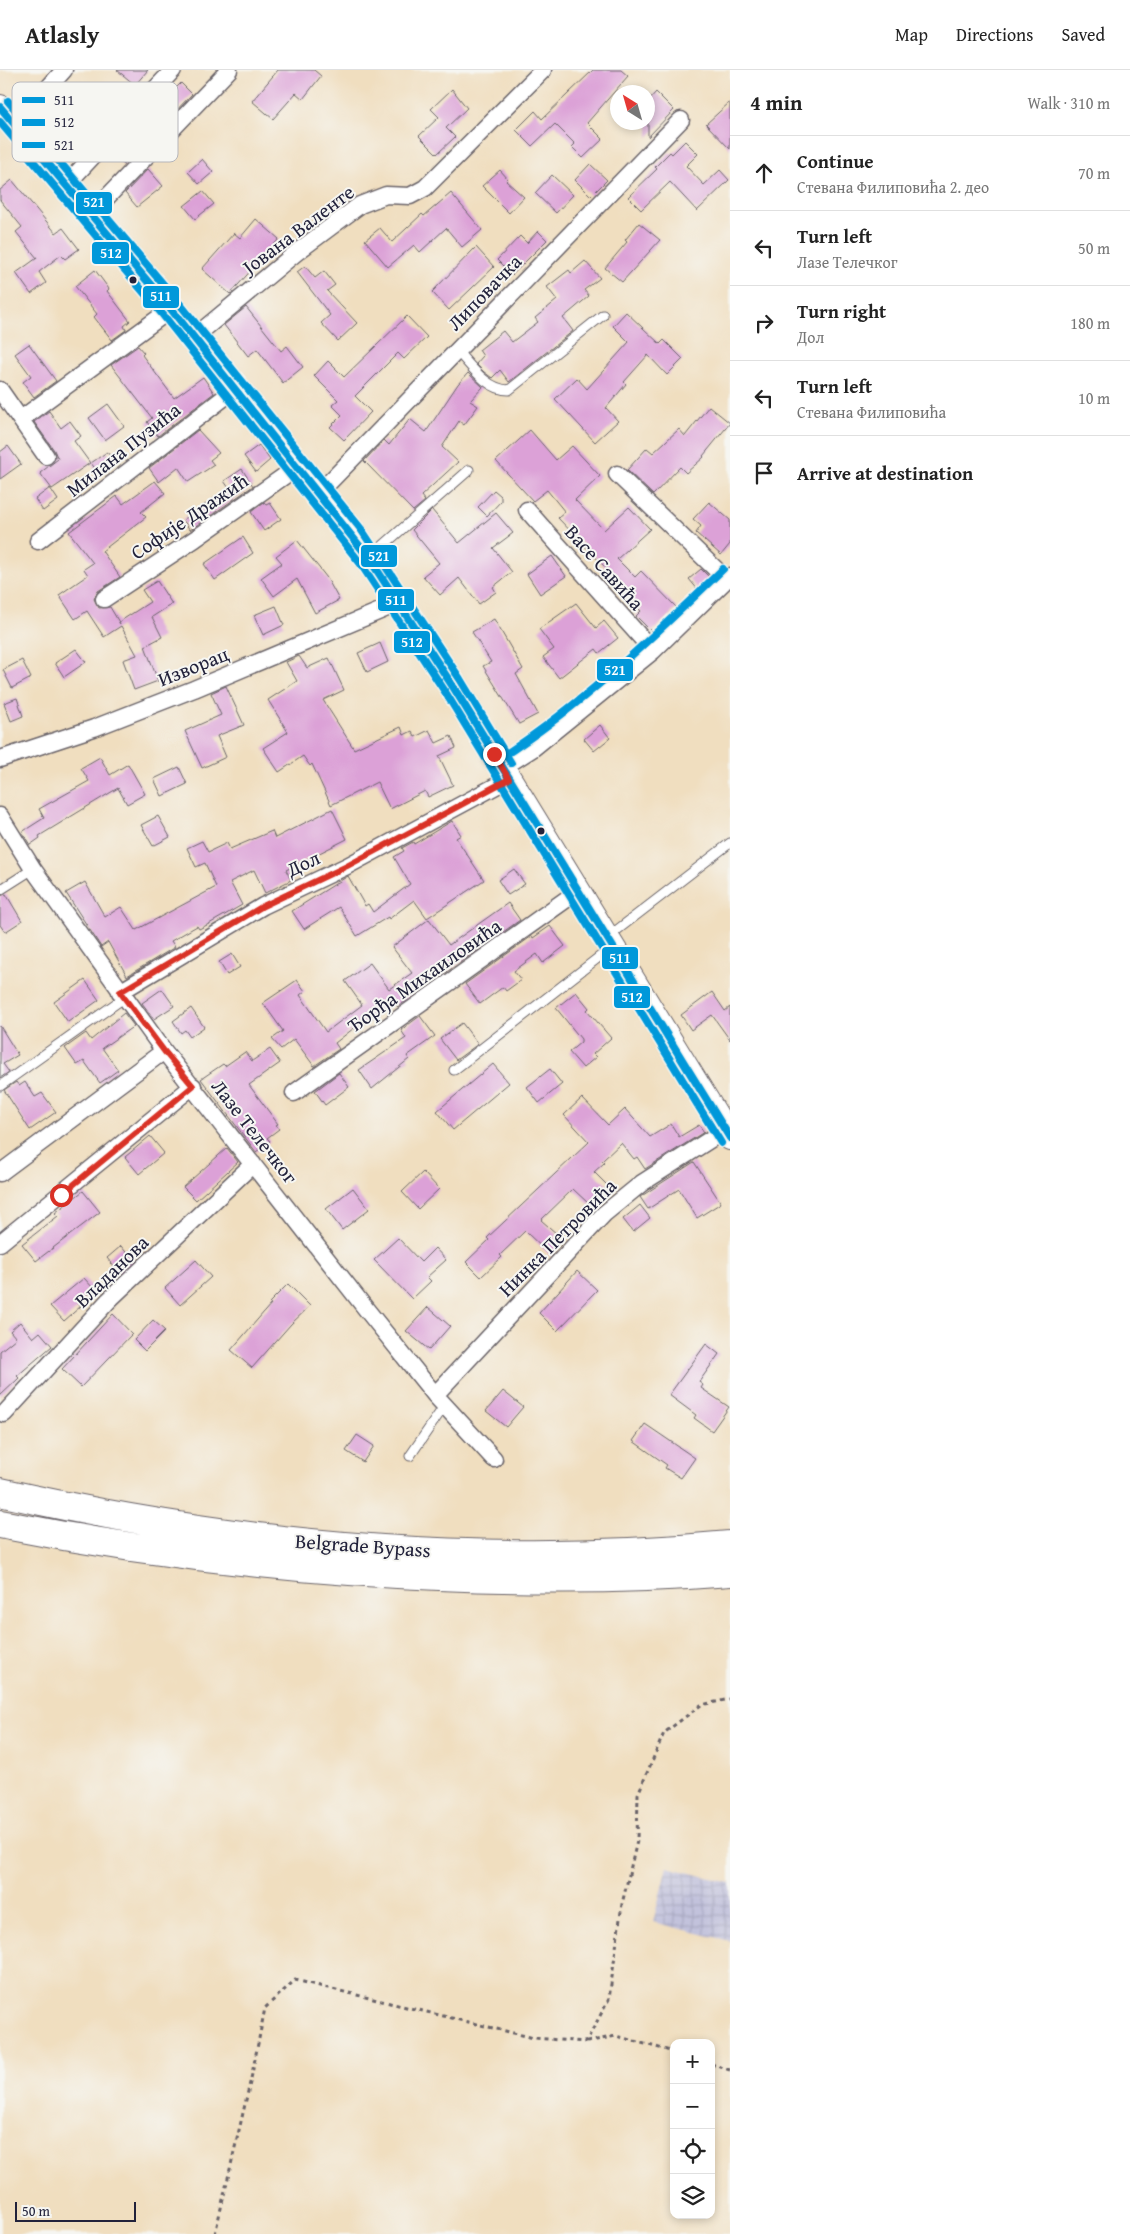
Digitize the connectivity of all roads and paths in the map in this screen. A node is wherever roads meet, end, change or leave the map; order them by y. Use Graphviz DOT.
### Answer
graph roads {
  1 [pos="64,70"];
  2 [pos="173,70"];
  3 [pos="229,70"];
  4 [pos="542,70"];
  5 [pos="49,82"];
  6 [pos="162,82"];
  7 [pos="681,120"];
  8 [pos="178,123"];
  9 [pos="46,162"];
  10 [pos="87,162"];
  11 [pos="141,162"];
  12 [pos="66,185"];
  13 [pos="90,215"];
  14 [pos="171,309"];
  15 [pos="603,315"];
  16 [pos="193,338"];
  17 [pos="456,351"];
  18 [pos="0,390"];
  19 [pos="234,390"];
  20 [pos="21,419"];
  21 [pos="46,456"];
  22 [pos="297,467"];
  23 [pos="469,470"];
  24 [pos="617,474"];
  25 [pos="318,494"];
  26 [pos="527,510"];
  27 [pos="38,541"];
  28 [pos="369,558"];
  29 [pos="729,578"];
  30 [pos="104,599"];
  31 [pos="399,603"];
  32 [pos="653,651"];
  33 [pos="0,759"];
  34 [pos="506,773"];
  35 [pos="0,816"];
  36 [pos="730,842"];
  37 [pos="32,869"];
  38 [pos="0,890"];
  39 [pos="578,891"];
  40 [pos="610,942"];
  41 [pos="122,994"];
  42 [pos="164,1051"];
  43 [pos="454,1070"];
  44 [pos="0,1086"];
  45 [pos="193,1086"];
  46 [pos="294,1093"];
  47 [pos="728,1134"];
  48 [pos="254,1164"];
  49 [pos="0,1173"];
  50 [pos="0,1243"];
  51 [pos="440,1400"];
  52 [pos="4,1414"];
  53 [pos="410,1456"];
  54 [pos="494,1459"];
  55 [pos="0,1492"];
  56 [pos="0,1524"];
  57 [pos="730,1545"];
  58 [pos="730,1572"];
  59 [pos="730,1700"];
  60 [pos="586,2042"];
  61 [pos="670,2051"];
  62 [pos="715,2065"];
  63 [pos="730,2070"];
  64 [pos="215,2234"];
  1 -- 5 [label="street"];
  2 -- 6 [label="street"];
  3 -- 8 [label="street"];
  4 -- 16 [label="street, Јована Валенте"];
  7 -- 17 [label="street, Липовачка"];
  9 -- 12 [label="main road"];
  10 -- 12 [label="street"];
  11 -- 13 [label="street"];
  12 -- 13 [label="main road"];
  13 -- 14 [label="main road"];
  14 -- 16 [label="main road"];
  14 -- 20 [label="street"];
  15 -- 17 [label="lane"];
  16 -- 19 [label="main road"];
  17 -- 25 [label="street, Липовачка"];
  18 -- 20 [label="street"];
  19 -- 22 [label="main road"];
  19 -- 27 [label="street, Милана Пузића"];
  20 -- 21 [label="street"];
  22 -- 25 [label="main road"];
  22 -- 30 [label="street, Софије Дражић"];
  23 -- 28 [label="lane"];
  24 -- 29 [label="street"];
  25 -- 28 [label="main road"];
  26 -- 32 [label="street, Васе Савића"];
  28 -- 31 [label="main road"];
  29 -- 32 [label="street, Дол"];
  31 -- 33 [label="street, Изворац"];
  31 -- 34 [label="main road"];
  32 -- 34 [label="street, Дол"];
  34 -- 39 [label="main road"];
  34 -- 41 [label="street, Дол"];
  35 -- 37 [label="street, Лазе Телечког"];
  36 -- 40 [label="lane"];
  37 -- 38 [label="lane"];
  37 -- 41 [label="street, Лазе Телечког"];
  39 -- 40 [label="main road"];
  39 -- 46 [label="street, Ђорђа Михаиловића"];
  40 -- 43 [label="lane"];
  40 -- 47 [label="main road"];
  41 -- 42 [label="street, Лазе Телечког"];
  41 -- 44 [label="lane"];
  42 -- 45 [label="street, Лазе Телечког"];
  42 -- 49 [label="street"];
  45 -- 48 [label="street, Лазе Телечког"];
  45 -- 50 [label="street"];
  47 -- 51 [label="street, Нинка Петровића"];
  48 -- 51 [label="street, Лазе Телечког"];
  48 -- 52 [label="street, Владанова"];
  51 -- 53 [label="lane"];
  51 -- 54 [label="street, Лазе Телечког"];
  55 -- 57 [label="highway, Belgrade Bypass"];
  56 -- 58 [label="highway, Belgrade Bypass"];
  59 -- 60 [label="path"];
  60 -- 61 [label="path"];
  60 -- 64 [label="path"];
  62 -- 63 [label="path"];
}
